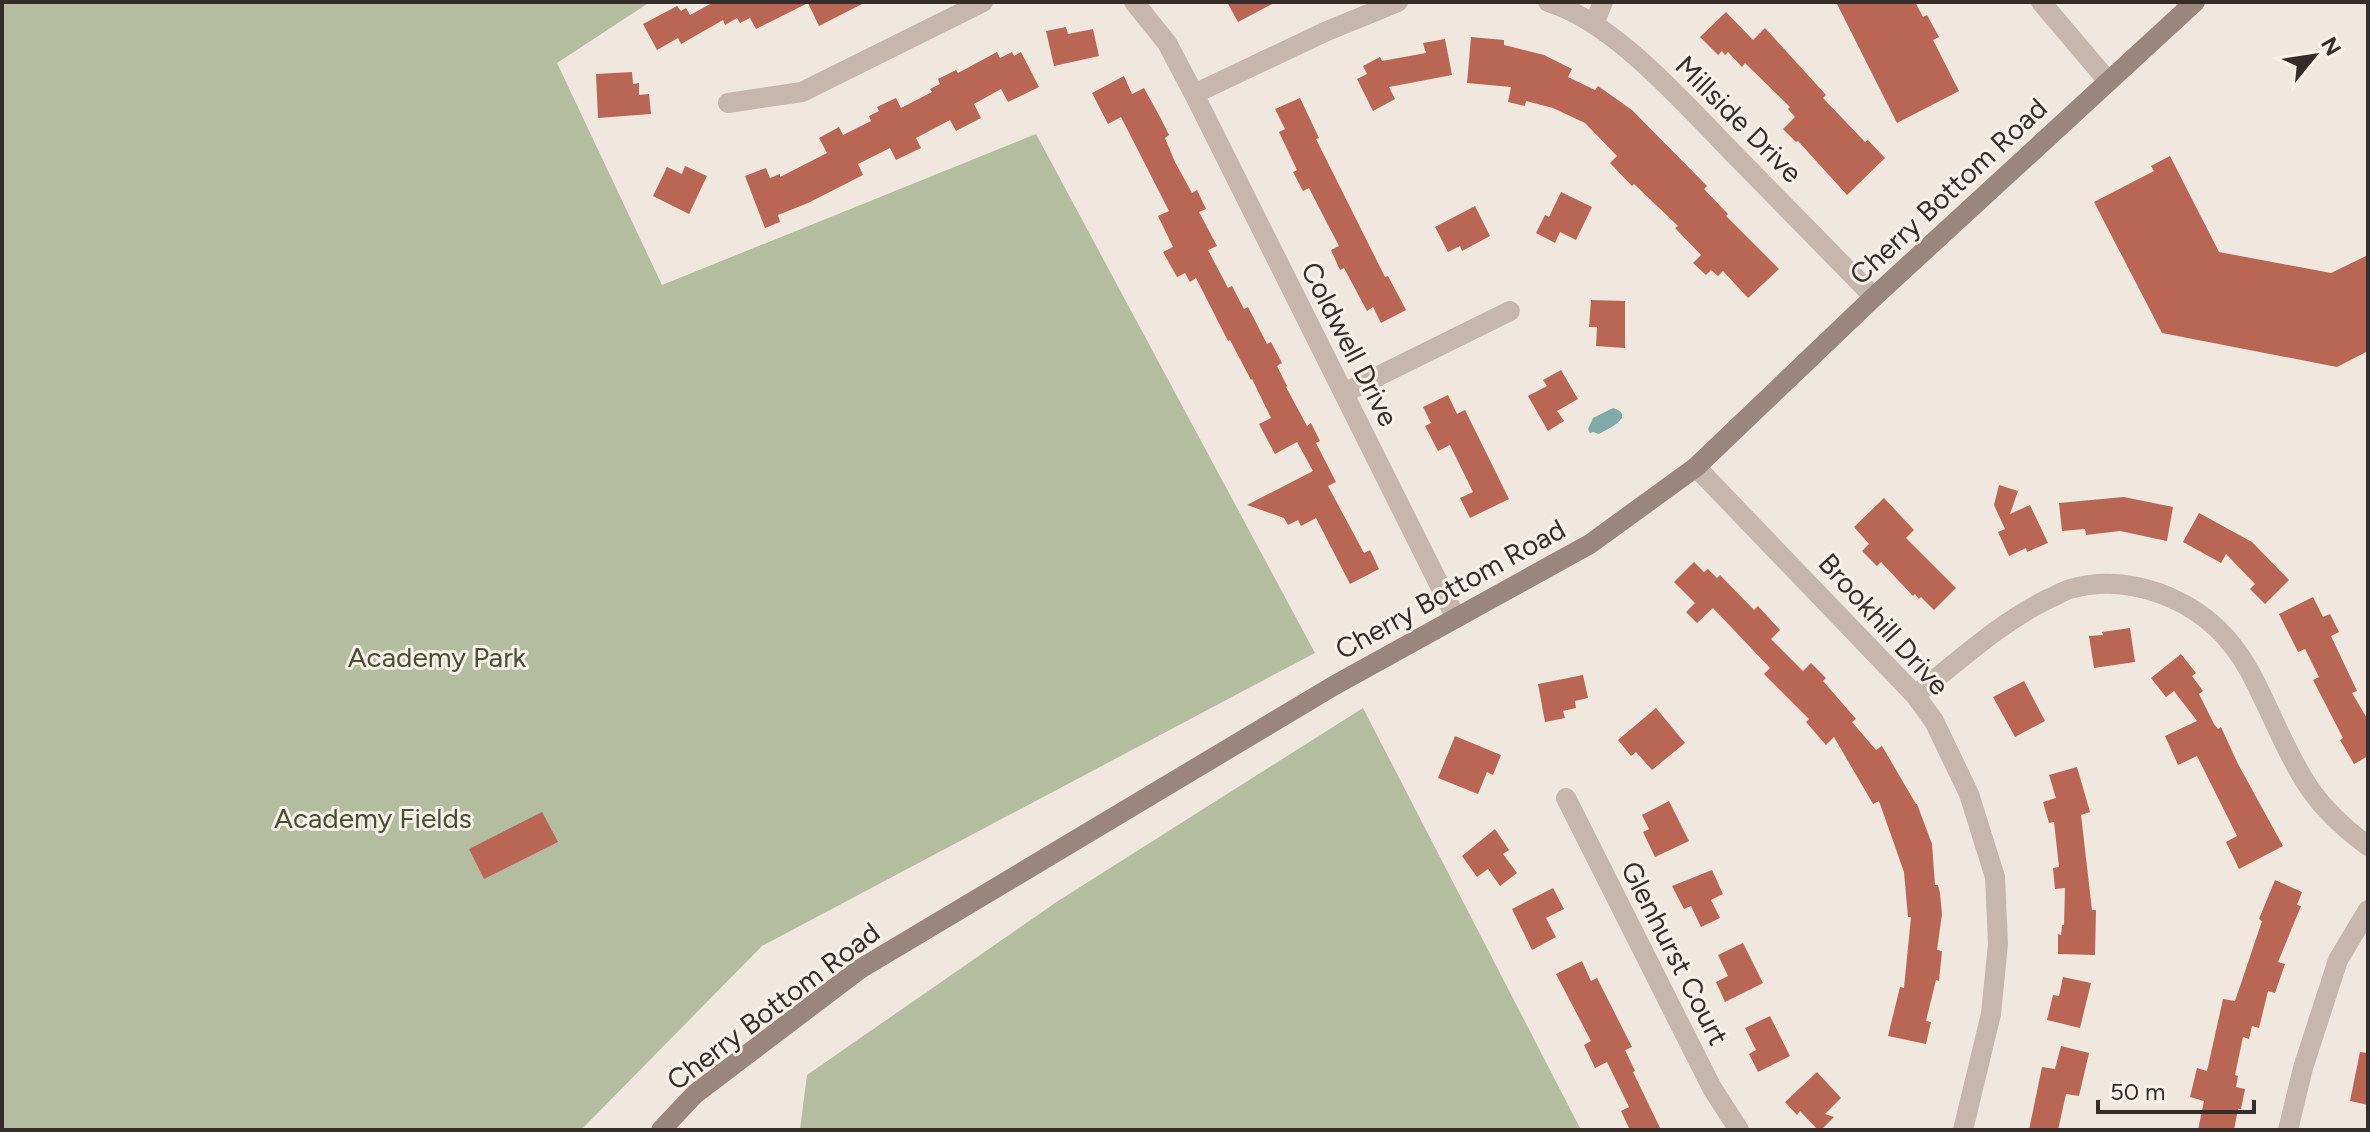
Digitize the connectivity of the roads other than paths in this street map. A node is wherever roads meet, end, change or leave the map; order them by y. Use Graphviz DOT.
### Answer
graph roads {
  1 [pos="983,2"];
  2 [pos="1134,2"];
  3 [pos="1398,2"];
  4 [pos="1548,2"];
  5 [pos="1603,2"];
  6 [pos="2041,2"];
  7 [pos="2195,2"];
  8 [pos="1594,24"];
  9 [pos="2108,81"];
  10 [pos="1194,94"];
  11 [pos="728,103"];
  12 [pos="1874,297"];
  13 [pos="1510,311"];
  14 [pos="1344,393"];
  15 [pos="1696,467"];
  16 [pos="1456,618"];
  17 [pos="1915,695"];
  18 [pos="1566,798"];
  19 [pos="2368,846"];
  20 [pos="2368,910"];
  21 [pos="661,1130"];
  22 [pos="1739,1130"];
  23 [pos="1963,1130"];
  24 [pos="2288,1130"];
  1 -- 11 [label="street"];
  2 -- 10 [label="street, Coldwell Drive"];
  3 -- 10 [label="street"];
  4 -- 8 [label="street, Millside Drive"];
  5 -- 8 [label="street"];
  6 -- 9 [label="street"];
  7 -- 9 [label="main road, Cherry Bottom Road"];
  8 -- 12 [label="street, Millside Drive"];
  9 -- 12 [label="main road, Cherry Bottom Road"];
  10 -- 14 [label="street, Coldwell Drive"];
  12 -- 15 [label="main road, Cherry Bottom Road"];
  13 -- 14 [label="street"];
  14 -- 16 [label="street, Coldwell Drive"];
  15 -- 16 [label="main road, Cherry Bottom Road"];
  15 -- 17 [label="street, Brookhill Drive"];
  16 -- 21 [label="main road, Cherry Bottom Road"];
  17 -- 19 [label="street"];
  17 -- 23 [label="street, Brookhill Drive"];
  18 -- 22 [label="street, Glenhurst Court"];
  20 -- 24 [label="street"];
}
